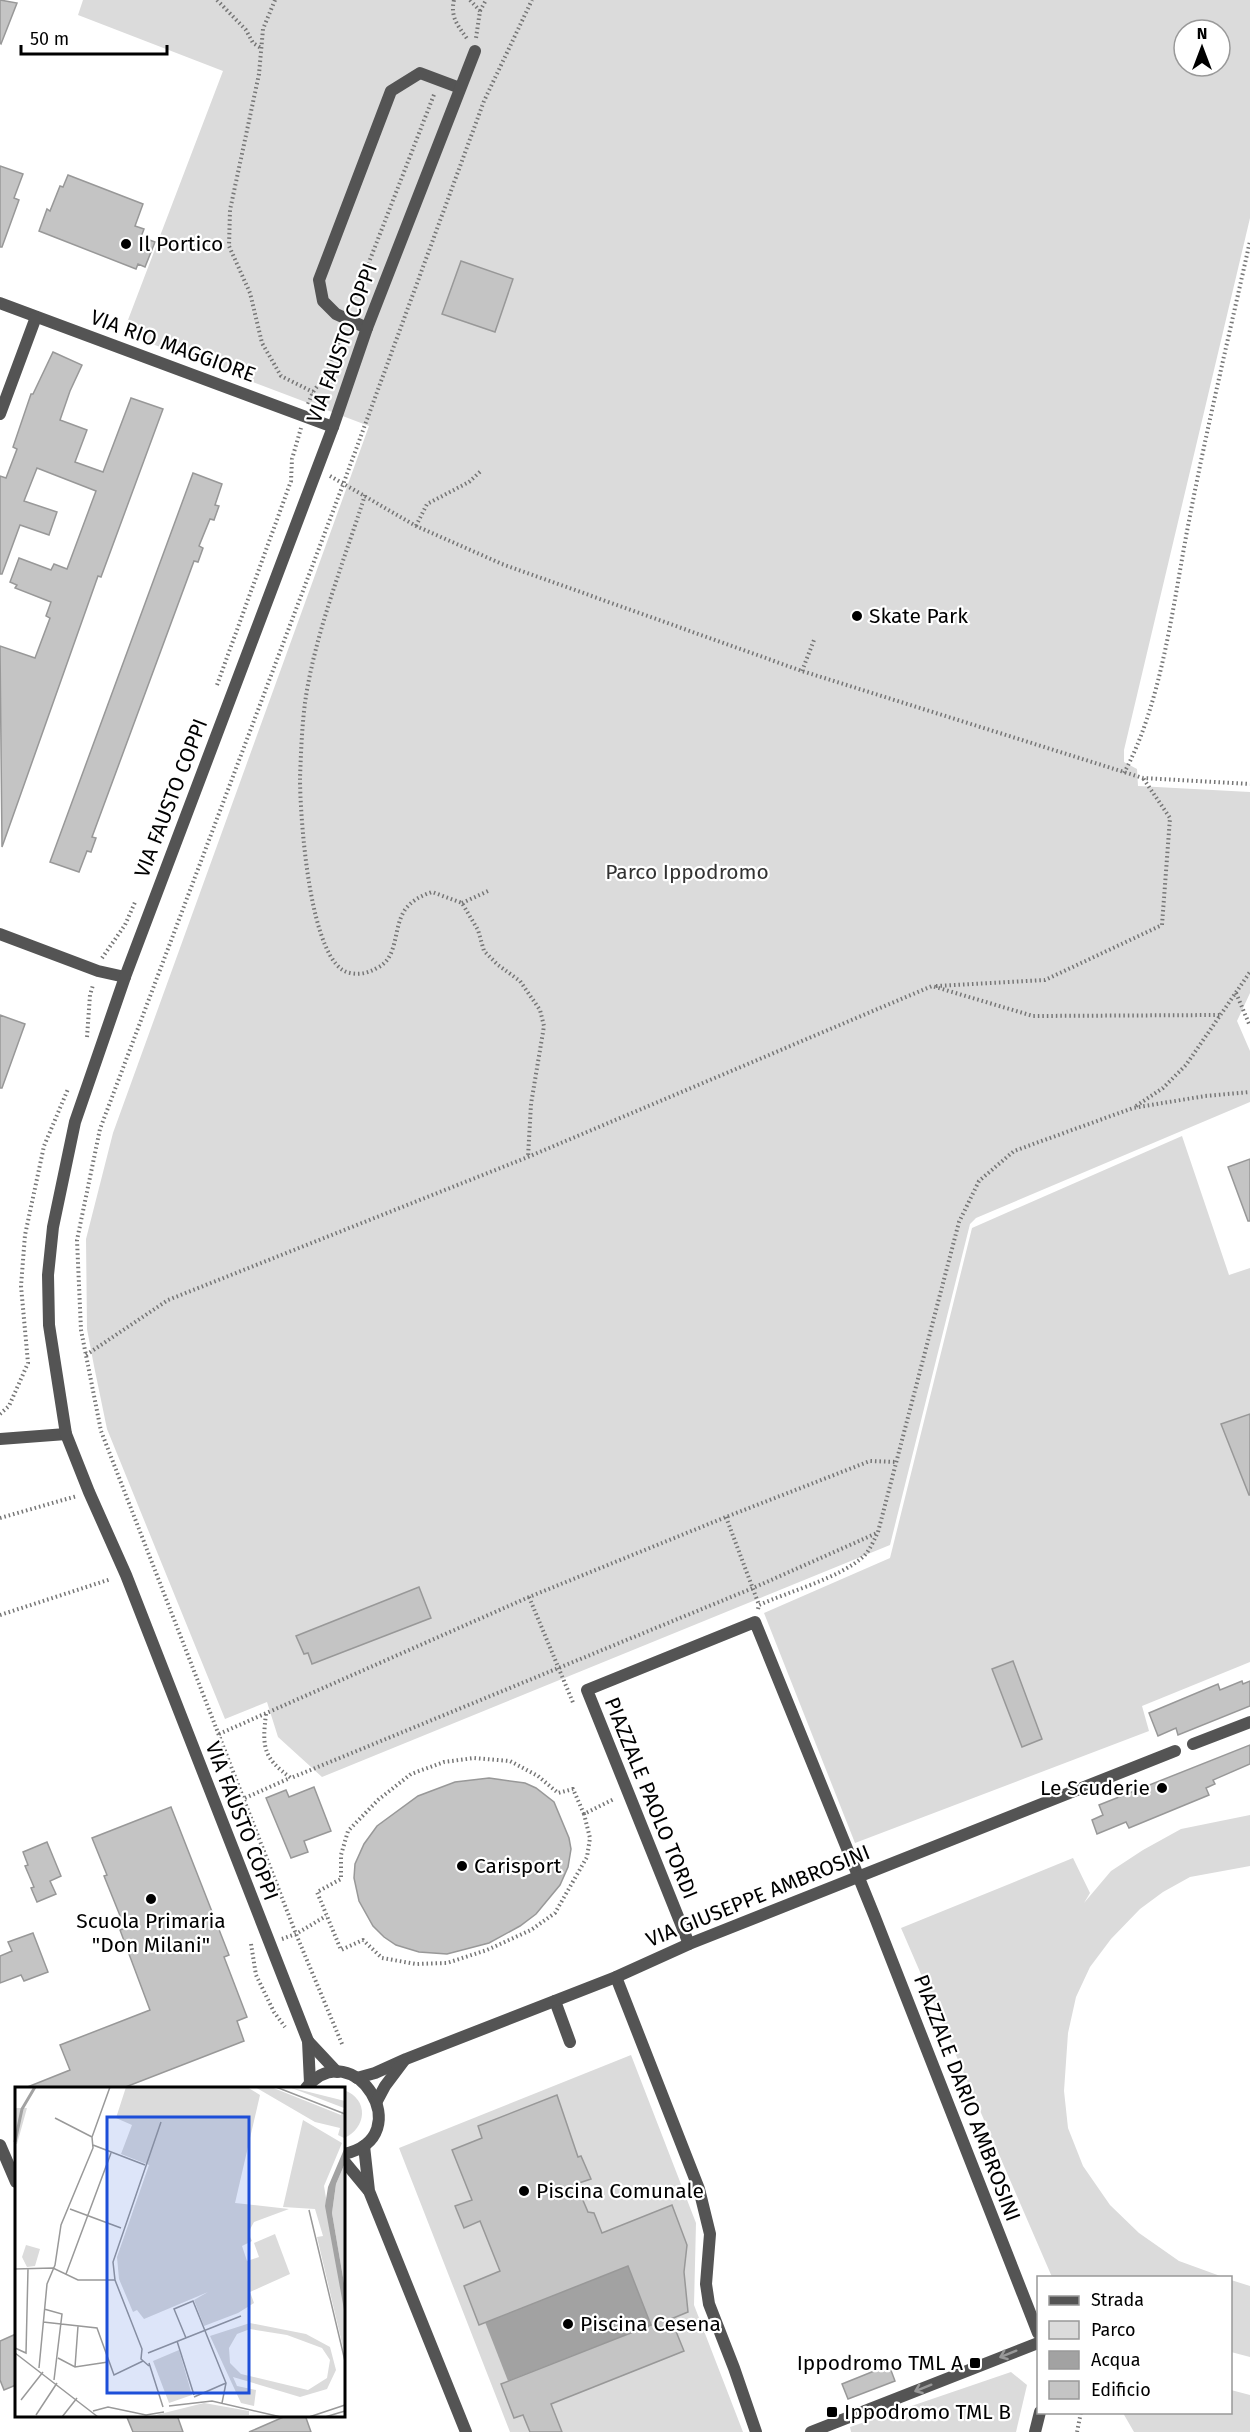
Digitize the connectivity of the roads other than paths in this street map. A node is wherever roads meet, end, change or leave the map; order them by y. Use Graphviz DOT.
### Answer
graph roads {
  1 [pos="475,51"];
  2 [pos="460,88"];
  3 [pos="0,303"];
  4 [pos="36,317"];
  5 [pos="368,328"];
  6 [pos="0,414"];
  7 [pos="333,427"];
  8 [pos="0,934"];
  9 [pos="125,977"];
  10 [pos="66,1434"];
  11 [pos="0,1439"];
  12 [pos="1250,1722"];
  13 [pos="858,1877"];
  14 [pos="689,1944"];
  15 [pos="616,1977"];
  16 [pos="555,2001"];
  17 [pos="308,2041"];
  18 [pos="570,2042"];
  19 [pos="406,2059"];
  20 [pos="337,2073"];
  21 [pos="357,2078"];
  22 [pos="308,2086"];
  23 [pos="377,2102"];
  24 [pos="0,2145"];
  25 [pos="364,2146"];
  26 [pos="345,2154"];
  27 [pos="3,2158"];
  28 [pos="345,2162"];
  29 [pos="15,2180"];
  30 [pos="369,2191"];
  31 [pos="1037,2330"];
  32 [pos="1037,2343"];
  33 [pos="1040,2414"];
  34 [pos="466,2432"];
  35 [pos="756,2432"];
  36 [pos="811,2432"];
  37 [pos="1035,2432"];
  1 -- 2 [label="street, VIA FAUSTO COPPI"];
  2 -- 5 [label="street, VIA FAUSTO COPPI"];
  2 -- 5 [label="street"];
  3 -- 4 [label="street, VIA RIO MAGGIORE"];
  4 -- 6 [label="street"];
  4 -- 7 [label="street, VIA RIO MAGGIORE"];
  5 -- 7 [label="street, VIA FAUSTO COPPI"];
  7 -- 9 [label="street, VIA FAUSTO COPPI"];
  8 -- 9 [label="street"];
  9 -- 10 [label="street, VIA FAUSTO COPPI"];
  10 -- 11 [label="street"];
  10 -- 17 [label="street, VIA FAUSTO COPPI"];
  12 -- 13 [label="street, VIA GIUSEPPE AMBROSINI"];
  13 -- 14 [label="street, VIA GIUSEPPE AMBROSINI"];
  13 -- 14 [label="street, PIAZZALE PAOLO TORDI"];
  13 -- 31 [label="street, PIAZZALE DARIO AMBROSINI"];
  14 -- 15 [label="street, VIA GIUSEPPE AMBROSINI"];
  15 -- 16 [label="street, VIA GIUSEPPE AMBROSINI"];
  15 -- 35 [label="street"];
  16 -- 18 [label="street"];
  16 -- 19 [label="street, VIA GIUSEPPE AMBROSINI"];
  17 -- 20 [label="street"];
  17 -- 22 [label="street, VIA FAUSTO COPPI"];
  19 -- 21 [label="street, VIA GIUSEPPE AMBROSINI"];
  19 -- 23 [label="street"];
  20 -- 21 [label="street"];
  20 -- 22 [label="street"];
  21 -- 23 [label="street"];
  23 -- 25 [label="street"];
  24 -- 27 [label="street"];
  25 -- 26 [label="street"];
  25 -- 30 [label="street"];
  27 -- 29 [label="street"];
  28 -- 30 [label="street"];
  30 -- 34 [label="street"];
  32 -- 36 [label="street, one-way"];
  33 -- 37 [label="street"];
}
